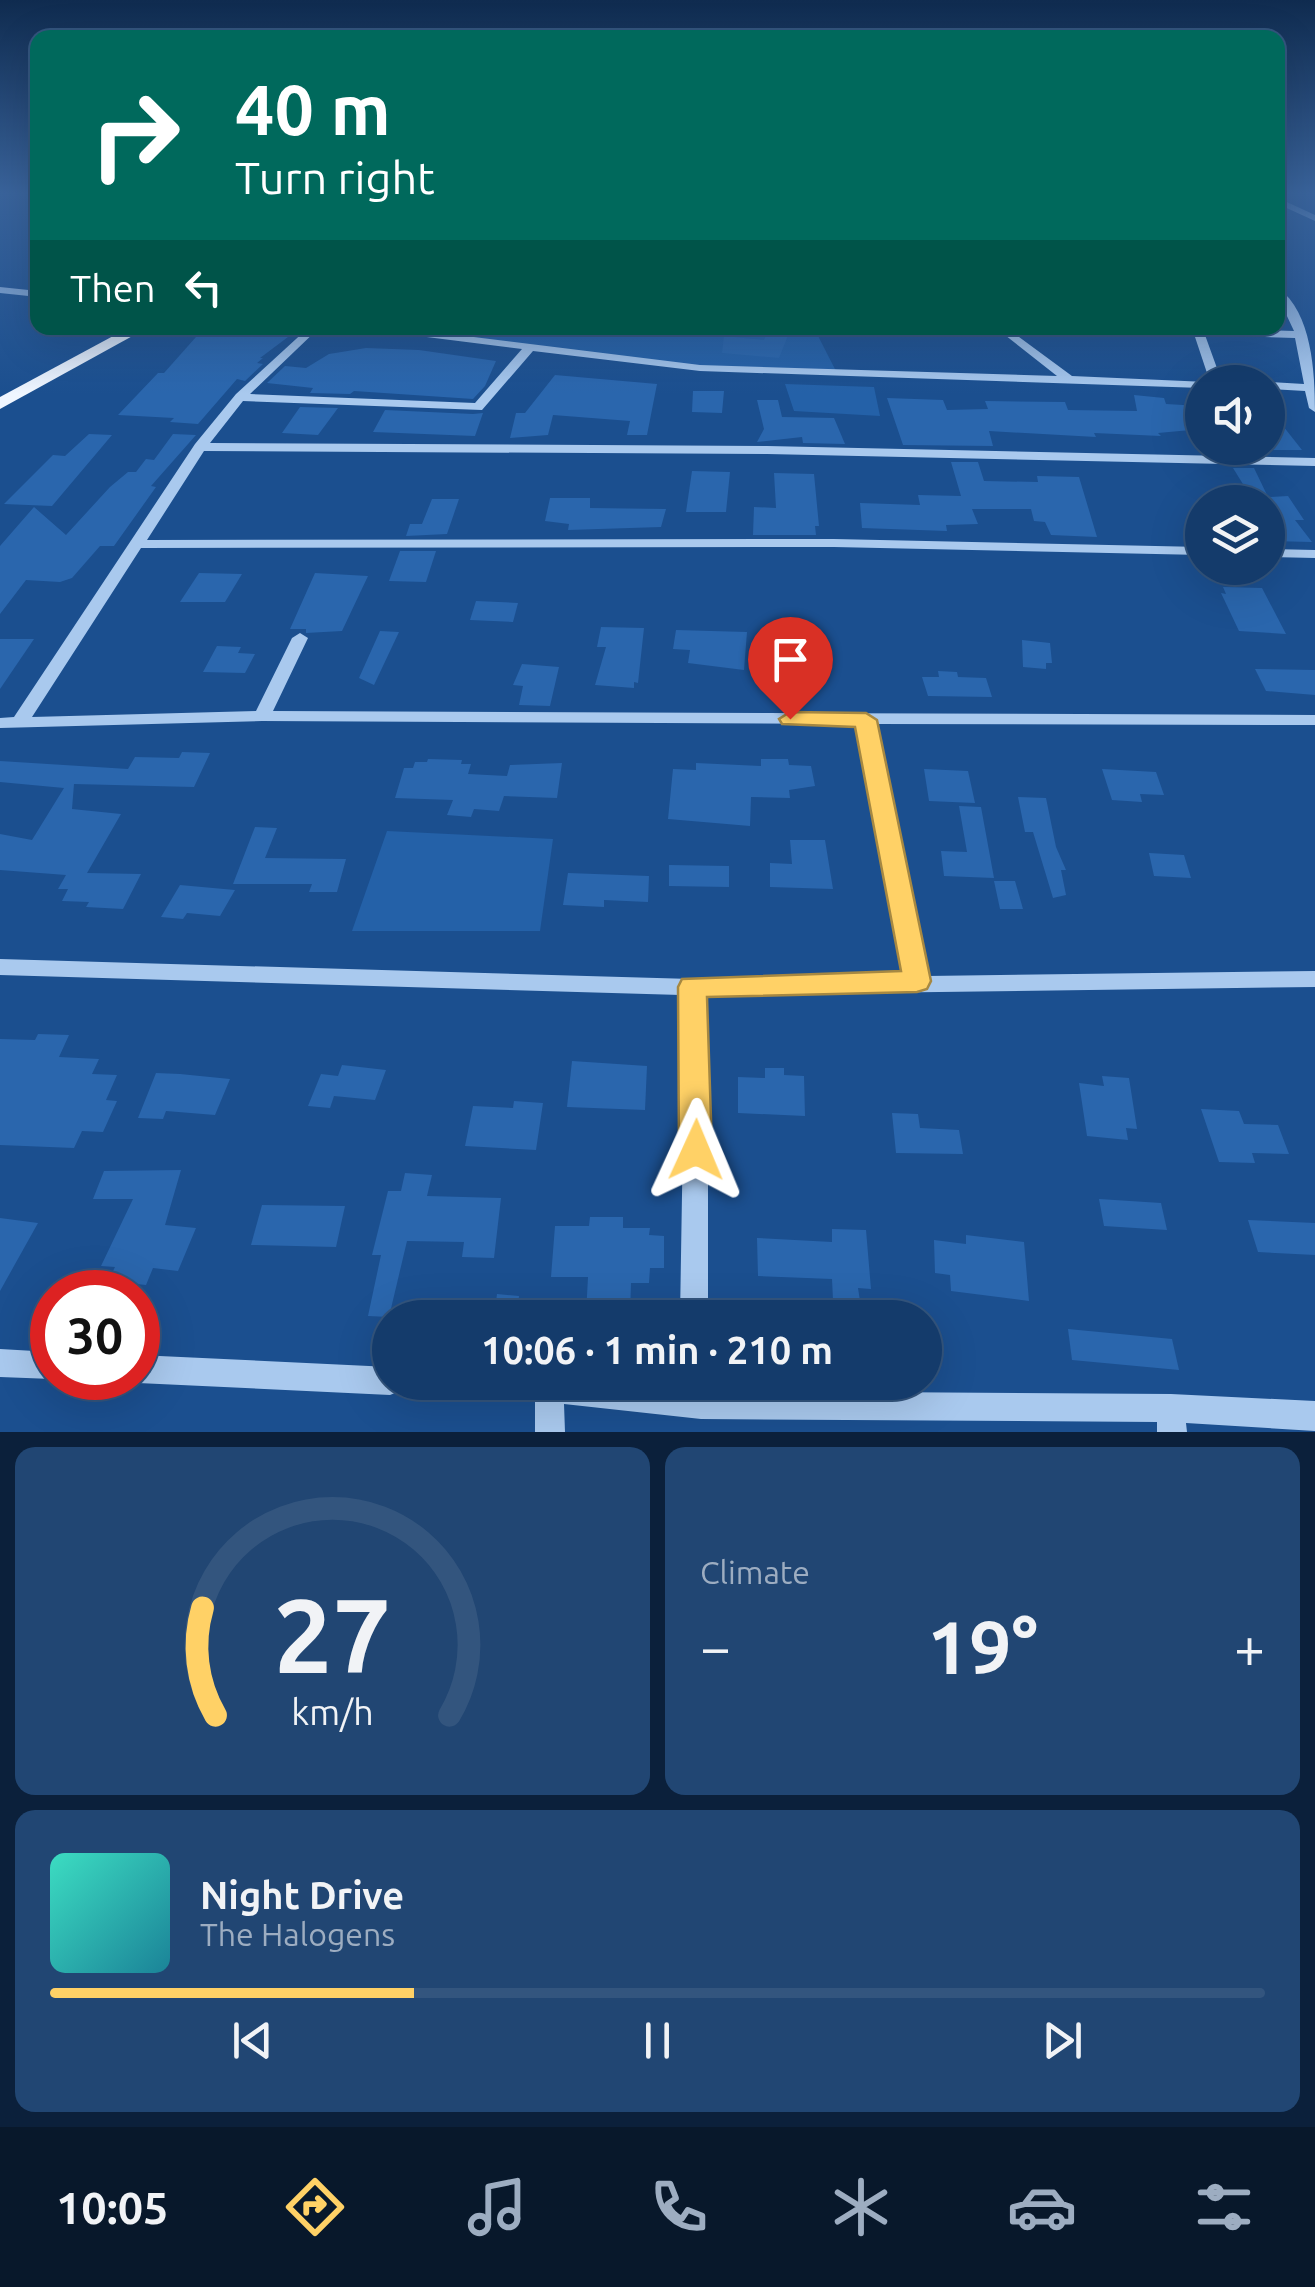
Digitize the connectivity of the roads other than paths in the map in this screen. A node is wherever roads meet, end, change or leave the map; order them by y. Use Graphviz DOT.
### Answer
graph roads {
  1 [pos="2,292"];
  2 [pos="30,294"];
  3 [pos="1285,299"];
  4 [pos="1285,334"];
  5 [pos="125,335"];
  6 [pos="306,335"];
  7 [pos="441,335"];
  8 [pos="1011,335"];
  9 [pos="1200,335"];
  10 [pos="1300,335"];
  11 [pos="529,348"];
  12 [pos="1210,365"];
  13 [pos="1067,378"];
  14 [pos="1185,383"];
  15 [pos="1285,387"];
  16 [pos="1310,388"];
  17 [pos="240,397"];
  18 [pos="0,404"];
  19 [pos="1315,408"];
  20 [pos="200,447"];
  21 [pos="1315,462"];
  22 [pos="138,544"];
  23 [pos="1185,551"];
  24 [pos="1285,553"];
  25 [pos="1315,554"];
  26 [pos="300,638"];
  27 [pos="262,716"];
  28 [pos="866,720"];
  29 [pos="1315,720"];
  30 [pos="10,722"];
  31 [pos="0,967"];
  32 [pos="1315,979"];
  33 [pos="917,981"];
  34 [pos="692,987"];
  35 [pos="694,1300"];
  36 [pos="0,1363"];
  37 [pos="30,1365"];
  38 [pos="160,1370"];
  39 [pos="372,1380"];
  40 [pos="549,1400"];
  41 [pos="809,1400"];
  42 [pos="1315,1416"];
  43 [pos="1171,1420"];
  44 [pos="550,1432"];
  1 -- 2 [label="street"];
  3 -- 10 [label="street"];
  4 -- 10 [label="street"];
  5 -- 18 [label="main road"];
  6 -- 17 [label="street"];
  7 -- 11 [label="street"];
  8 -- 13 [label="street"];
  9 -- 12 [label="street"];
  10 -- 16 [label="street"];
  11 -- 13 [label="street"];
  11 -- 17 [label="street"];
  13 -- 14 [label="street"];
  15 -- 16 [label="street"];
  16 -- 19 [label="street"];
  17 -- 20 [label="street"];
  20 -- 21 [label="street"];
  20 -- 22 [label="street"];
  22 -- 23 [label="street"];
  22 -- 30 [label="street"];
  24 -- 25 [label="street"];
  26 -- 27 [label="street"];
  27 -- 28 [label="street"];
  27 -- 30 [label="street"];
  28 -- 29 [label="street"];
  28 -- 33 [label="street"];
  31 -- 34 [label="street"];
  32 -- 33 [label="street"];
  33 -- 34 [label="street"];
  34 -- 35 [label="street"];
  36 -- 37 [label="street"];
  38 -- 39 [label="street"];
  40 -- 44 [label="street"];
  41 -- 43 [label="street"];
  42 -- 43 [label="street"];
}
